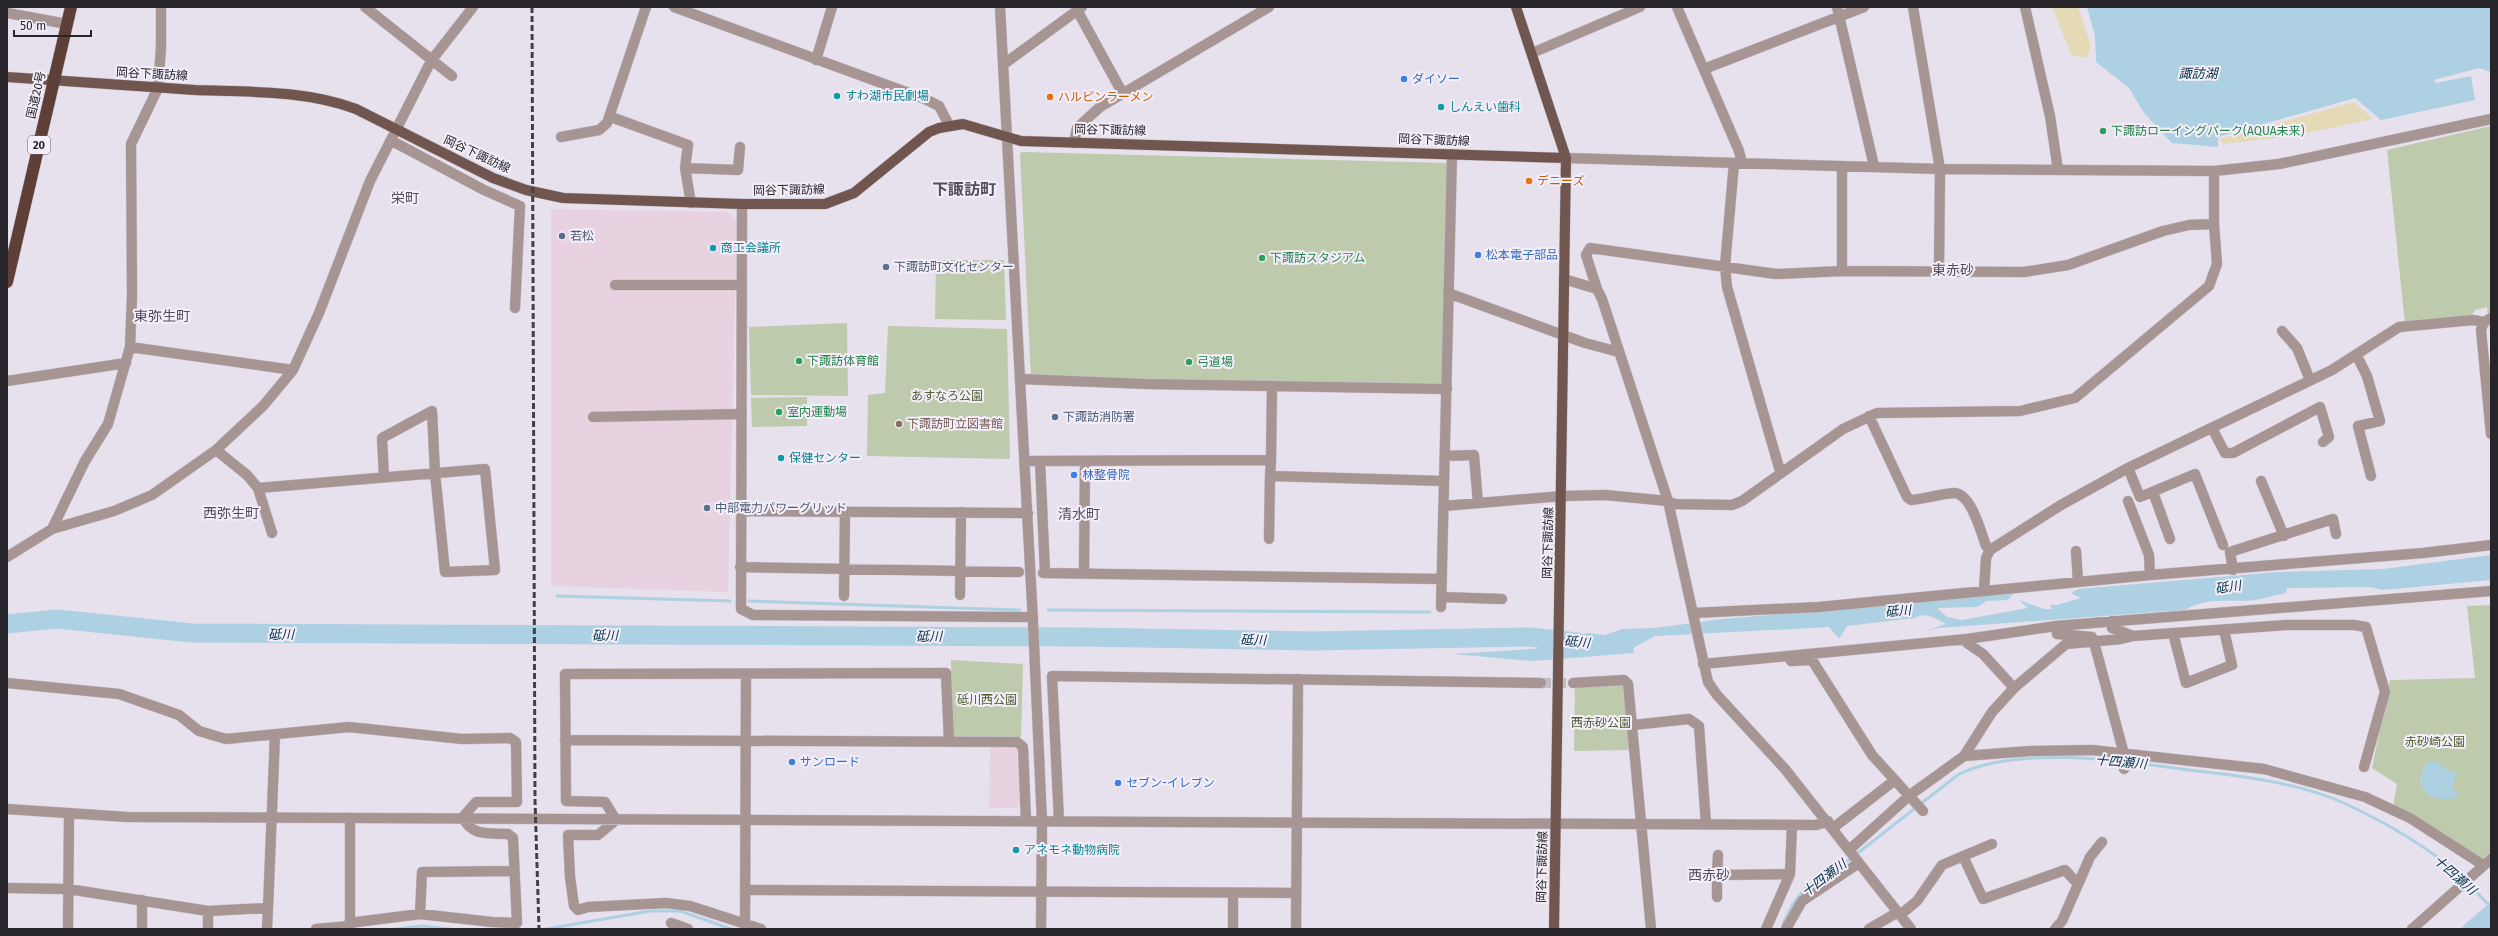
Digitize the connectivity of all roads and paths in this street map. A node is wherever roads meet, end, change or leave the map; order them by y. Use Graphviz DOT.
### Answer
graph roads {
  1 [pos="71,7"];
  2 [pos="161,7"];
  3 [pos="365,7"];
  4 [pos="473,7"];
  5 [pos="646,7"];
  6 [pos="674,7"];
  7 [pos="832,7"];
  8 [pos="1000,7"];
  9 [pos="1269,7"];
  10 [pos="1516,7"];
  11 [pos="1640,7"];
  12 [pos="1677,7"];
  13 [pos="1864,7"];
  14 [pos="1913,7"];
  15 [pos="2025,7"];
  16 [pos="1080,9"];
  17 [pos="1838,12"];
  18 [pos="7,13"];
  19 [pos="67,24"];
  20 [pos="1532,53"];
  21 [pos="816,60"];
  22 [pos="431,61"];
  23 [pos="1004,64"];
  24 [pos="1704,69"];
  25 [pos="452,76"];
  26 [pos="7,77"];
  27 [pos="55,81"];
  28 [pos="158,88"];
  29 [pos="1123,94"];
  30 [pos="611,117"];
  31 [pos="2491,119"];
  32 [pos="949,125"];
  33 [pos="398,130"];
  34 [pos="561,137"];
  35 [pos="1008,138"];
  36 [pos="392,142"];
  37 [pos="1074,143"];
  38 [pos="740,147"];
  39 [pos="1452,154"];
  40 [pos="1566,158"];
  41 [pos="1738,163"];
  42 [pos="1842,166"];
  43 [pos="1874,166"];
  44 [pos="685,168"];
  45 [pos="1940,169"];
  46 [pos="2058,170"];
  47 [pos="2214,171"];
  48 [pos="691,203"];
  49 [pos="742,204"];
  50 [pos="2214,224"];
  51 [pos="1725,266"];
  52 [pos="1842,271"];
  53 [pos="1939,271"];
  54 [pos="1564,279"];
  55 [pos="7,282"];
  56 [pos="615,284"];
  57 [pos="741,285"];
  58 [pos="1596,289"];
  59 [pos="1448,294"];
  60 [pos="515,308"];
  61 [pos="2488,320"];
  62 [pos="2282,331"];
  63 [pos="1563,333"];
  64 [pos="130,347"];
  65 [pos="1619,352"];
  66 [pos="2357,356"];
  67 [pos="126,363"];
  68 [pos="293,370"];
  69 [pos="1020,379"];
  70 [pos="2310,380"];
  71 [pos="7,381"];
  72 [pos="1272,386"];
  73 [pos="1447,389"];
  74 [pos="740,414"];
  75 [pos="1869,416"];
  76 [pos="593,417"];
  77 [pos="2212,428"];
  78 [pos="2491,434"];
  79 [pos="2322,442"];
  80 [pos="216,450"];
  81 [pos="1445,456"];
  82 [pos="1270,460"];
  83 [pos="1025,461"];
  84 [pos="1040,461"];
  85 [pos="1085,461"];
  86 [pos="2128,468"];
  87 [pos="1780,472"];
  88 [pos="435,473"];
  89 [pos="1270,476"];
  90 [pos="2371,476"];
  91 [pos="384,477"];
  92 [pos="1444,481"];
  93 [pos="2261,481"];
  94 [pos="258,488"];
  95 [pos="2153,492"];
  96 [pos="1562,496"];
  97 [pos="1668,501"];
  98 [pos="2128,501"];
  99 [pos="1478,503"];
  100 [pos="1444,506"];
  101 [pos="740,511"];
  102 [pos="845,511"];
  103 [pos="960,512"];
  104 [pos="1028,512"];
  105 [pos="52,529"];
  106 [pos="272,534"];
  107 [pos="2336,534"];
  108 [pos="2284,536"];
  109 [pos="1269,539"];
  110 [pos="2170,539"];
  111 [pos="2223,545"];
  112 [pos="2491,545"];
  113 [pos="1990,550"];
  114 [pos="2076,551"];
  115 [pos="7,557"];
  116 [pos="740,567"];
  117 [pos="846,568"];
  118 [pos="960,569"];
  119 [pos="2233,570"];
  120 [pos="1019,572"];
  121 [pos="1084,573"];
  122 [pos="2150,575"];
  123 [pos="1442,579"];
  124 [pos="2078,582"];
  125 [pos="1984,590"];
  126 [pos="2491,591"];
  127 [pos="960,595"];
  128 [pos="844,596"];
  129 [pos="1502,599"];
  130 [pos="1694,618"];
  131 [pos="1033,620"];
  132 [pos="2112,621"];
  133 [pos="2056,626"];
  134 [pos="2224,630"];
  135 [pos="2173,633"];
  136 [pos="2132,636"];
  137 [pos="1967,638"];
  138 [pos="2094,642"];
  139 [pos="1782,655"];
  140 [pos="1702,660"];
  141 [pos="746,674"];
  142 [pos="1298,679"];
  143 [pos="7,683"];
  144 [pos="1541,683"];
  145 [pos="1573,683"];
  146 [pos="2014,688"];
  147 [pos="1632,726"];
  148 [pos="275,735"];
  149 [pos="565,740"];
  150 [pos="746,741"];
  151 [pos="949,741"];
  152 [pos="2124,755"];
  153 [pos="1964,756"];
  154 [pos="2364,767"];
  155 [pos="2124,768"];
  156 [pos="1895,780"];
  157 [pos="1911,797"];
  158 [pos="7,809"];
  159 [pos="1922,811"];
  160 [pos="69,814"];
  161 [pos="272,817"];
  162 [pos="463,817"];
  163 [pos="350,818"];
  164 [pos="746,819"];
  165 [pos="616,820"];
  166 [pos="1026,821"];
  167 [pos="1042,822"];
  168 [pos="1059,822"];
  169 [pos="1297,822"];
  170 [pos="1556,824"];
  171 [pos="1642,824"];
  172 [pos="1706,824"];
  173 [pos="1830,824"];
  174 [pos="1792,825"];
  175 [pos="2102,842"];
  176 [pos="1992,844"];
  177 [pos="1850,850"];
  178 [pos="1718,855"];
  179 [pos="1963,856"];
  180 [pos="1859,862"];
  181 [pos="2484,865"];
  182 [pos="513,871"];
  183 [pos="1790,874"];
  184 [pos="1717,875"];
  185 [pos="2078,884"];
  186 [pos="7,888"];
  187 [pos="68,889"];
  188 [pos="745,890"];
  189 [pos="1041,891"];
  190 [pos="1234,893"];
  191 [pos="1296,893"];
  192 [pos="1717,897"];
  193 [pos="142,900"];
  194 [pos="268,908"];
  195 [pos="208,911"];
  196 [pos="1899,913"];
  197 [pos="420,914"];
  198 [pos="671,923"];
  199 [pos="745,925"];
  200 [pos="350,926"];
  201 [pos="68,929"];
  202 [pos="142,929"];
  203 [pos="208,929"];
  204 [pos="268,929"];
  205 [pos="316,929"];
  206 [pos="688,929"];
  207 [pos="761,929"];
  208 [pos="1041,929"];
  209 [pos="1233,929"];
  210 [pos="1296,929"];
  211 [pos="1554,929"];
  212 [pos="1651,929"];
  213 [pos="1766,929"];
  214 [pos="1786,929"];
  215 [pos="1869,929"];
  216 [pos="1911,929"];
  217 [pos="2055,929"];
  218 [pos="2412,929"];
  1 -- 19 [label="highway, 国道20号 / 20"];
  2 -- 28 [label="street"];
  3 -- 22 [label="street"];
  4 -- 22 [label="street"];
  5 -- 30 [label="street"];
  6 -- 21 [label="street"];
  7 -- 21 [label="street"];
  8 -- 23 [label="street"];
  9 -- 29 [label="street"];
  10 -- 20 [label="main road, 岡谷下諏訪線"];
  11 -- 20 [label="street"];
  12 -- 24 [label="street"];
  13 -- 17 [label="street"];
  14 -- 45 [label="street"];
  15 -- 46 [label="street"];
  16 -- 23 [label="street"];
  16 -- 29 [label="street"];
  17 -- 24 [label="street"];
  17 -- 43 [label="street"];
  18 -- 19 [label="street"];
  19 -- 27 [label="highway, 国道20号 / 20"];
  20 -- 40 [label="main road, 岡谷下諏訪線"];
  21 -- 32 [label="street"];
  22 -- 25 [label="street"];
  22 -- 33 [label="street"];
  23 -- 35 [label="street"];
  24 -- 41 [label="street"];
  26 -- 27 [label="main road, 岡谷下諏訪線"];
  27 -- 28 [label="main road, 岡谷下諏訪線"];
  27 -- 55 [label="highway, 国道20号 / 20"];
  28 -- 33 [label="main road, 岡谷下諏訪線"];
  28 -- 64 [label="street"];
  29 -- 37 [label="street"];
  30 -- 34 [label="street"];
  30 -- 44 [label="street"];
  31 -- 47 [label="street"];
  32 -- 35 [label="main road, 岡谷下諏訪線"];
  32 -- 49 [label="main road, 岡谷下諏訪線"];
  33 -- 36 [label="street"];
  33 -- 48 [label="main road, 岡谷下諏訪線"];
  35 -- 37 [label="main road, 岡谷下諏訪線"];
  35 -- 69 [label="street"];
  36 -- 60 [label="street"];
  36 -- 68 [label="street"];
  37 -- 39 [label="main road, 岡谷下諏訪線"];
  38 -- 44 [label="street"];
  39 -- 40 [label="main road, 岡谷下諏訪線"];
  39 -- 59 [label="street"];
  40 -- 41 [label="street"];
  40 -- 54 [label="main road, 岡谷下諏訪線"];
  41 -- 42 [label="street"];
  41 -- 51 [label="street"];
  42 -- 43 [label="street"];
  42 -- 52 [label="street"];
  43 -- 45 [label="street"];
  44 -- 48 [label="street"];
  45 -- 46 [label="street"];
  45 -- 53 [label="street"];
  46 -- 47 [label="street"];
  47 -- 50 [label="street"];
  48 -- 49 [label="main road, 岡谷下諏訪線"];
  49 -- 57 [label="street"];
  50 -- 53 [label="street"];
  50 -- 75 [label="street"];
  51 -- 52 [label="street"];
  51 -- 58 [label="street"];
  51 -- 87 [label="street"];
  52 -- 53 [label="street"];
  54 -- 58 [label="street"];
  54 -- 63 [label="main road, 岡谷下諏訪線"];
  56 -- 57 [label="street"];
  57 -- 74 [label="street"];
  58 -- 65 [label="street"];
  59 -- 63 [label="street"];
  59 -- 73 [label="street"];
  61 -- 66 [label="street"];
  61 -- 78 [label="street"];
  62 -- 70 [label="street"];
  63 -- 65 [label="street"];
  63 -- 96 [label="main road, 岡谷下諏訪線"];
  64 -- 67 [label="street"];
  64 -- 68 [label="street"];
  65 -- 97 [label="street"];
  66 -- 70 [label="street"];
  66 -- 90 [label="street"];
  67 -- 71 [label="street"];
  67 -- 105 [label="street"];
  68 -- 80 [label="street"];
  69 -- 72 [label="street"];
  69 -- 83 [label="street"];
  70 -- 77 [label="street"];
  72 -- 73 [label="street"];
  72 -- 82 [label="street"];
  73 -- 81 [label="street"];
  74 -- 76 [label="street"];
  74 -- 101 [label="street"];
  75 -- 87 [label="street"];
  75 -- 113 [label="street"];
  77 -- 79 [label="street"];
  77 -- 86 [label="street"];
  80 -- 94 [label="street"];
  80 -- 105 [label="street"];
  81 -- 92 [label="street"];
  81 -- 99 [label="street"];
  82 -- 85 [label="street"];
  82 -- 89 [label="street"];
  83 -- 84 [label="street"];
  83 -- 104 [label="street"];
  84 -- 85 [label="street"];
  84 -- 121 [label="street"];
  85 -- 121 [label="street"];
  86 -- 95 [label="street"];
  86 -- 113 [label="street"];
  87 -- 97 [label="street"];
  88 -- 88 [label="street"];
  88 -- 91 [label="street"];
  88 -- 91 [label="street"];
  89 -- 92 [label="street"];
  89 -- 109 [label="street"];
  91 -- 94 [label="street"];
  92 -- 100 [label="street"];
  93 -- 108 [label="street"];
  94 -- 106 [label="street"];
  95 -- 110 [label="street"];
  95 -- 111 [label="street"];
  96 -- 97 [label="street"];
  96 -- 99 [label="street"];
  96 -- 170 [label="main road, 岡谷下諏訪線"];
  97 -- 130 [label="street"];
  98 -- 122 [label="street"];
  99 -- 100 [label="street"];
  100 -- 123 [label="street"];
  101 -- 102 [label="street"];
  101 -- 116 [label="street"];
  102 -- 103 [label="street"];
  102 -- 117 [label="street"];
  103 -- 104 [label="street"];
  103 -- 118 [label="street"];
  104 -- 131 [label="street"];
  105 -- 115 [label="street"];
  107 -- 108 [label="street"];
  108 -- 119 [label="street"];
  112 -- 119 [label="street"];
  113 -- 125 [label="street"];
  114 -- 124 [label="street"];
  116 -- 117 [label="street"];
  116 -- 131 [label="street"];
  117 -- 118 [label="street"];
  117 -- 128 [label="street"];
  118 -- 120 [label="street"];
  118 -- 127 [label="street"];
  119 -- 122 [label="street"];
  121 -- 123 [label="street"];
  122 -- 124 [label="street"];
  123 -- 129 [label="street"];
  124 -- 125 [label="street"];
  125 -- 130 [label="street"];
  126 -- 132 [label="street"];
  130 -- 140 [label="street"];
  131 -- 167 [label="street"];
  132 -- 133 [label="street"];
  132 -- 136 [label="street"];
  133 -- 137 [label="street"];
  133 -- 138 [label="street"];
  134 -- 135 [label="street"];
  134 -- 135 [label="street"];
  134 -- 154 [label="street"];
  135 -- 136 [label="street"];
  136 -- 138 [label="street"];
  137 -- 139 [label="street"];
  137 -- 146 [label="street"];
  138 -- 146 [label="street"];
  138 -- 152 [label="street"];
  139 -- 140 [label="street"];
  139 -- 156 [label="street"];
  140 -- 173 [label="street"];
  141 -- 149 [label="street"];
  141 -- 150 [label="street"];
  141 -- 151 [label="street"];
  142 -- 144 [label="street"];
  142 -- 168 [label="street"];
  142 -- 169 [label="street"];
  143 -- 148 [label="street"];
  145 -- 147 [label="street"];
  146 -- 153 [label="street"];
  147 -- 171 [label="street"];
  147 -- 172 [label="street"];
  148 -- 161 [label="street"];
  148 -- 162 [label="street"];
  149 -- 150 [label="street"];
  149 -- 165 [label="street"];
  150 -- 151 [label="street"];
  150 -- 164 [label="street"];
  151 -- 166 [label="street"];
  152 -- 153 [label="street"];
  152 -- 155 [label="street"];
  152 -- 181 [label="street"];
  153 -- 157 [label="street"];
  156 -- 157 [label="street"];
  156 -- 173 [label="street"];
  157 -- 159 [label="street"];
  157 -- 177 [label="street"];
  158 -- 160 [label="street"];
  160 -- 161 [label="street"];
  160 -- 187 [label="street"];
  161 -- 163 [label="street"];
  161 -- 194 [label="street"];
  162 -- 163 [label="street"];
  162 -- 165 [label="street"];
  162 -- 182 [label="street"];
  163 -- 200 [label="street"];
  164 -- 165 [label="street"];
  164 -- 166 [label="street"];
  164 -- 188 [label="street"];
  165 -- 199 [label="street"];
  166 -- 167 [label="street"];
  167 -- 168 [label="street"];
  167 -- 189 [label="street"];
  168 -- 169 [label="street"];
  169 -- 170 [label="street"];
  169 -- 191 [label="street"];
  170 -- 171 [label="street"];
  170 -- 211 [label="main road, 岡谷下諏訪線"];
  171 -- 172 [label="street"];
  171 -- 212 [label="street"];
  172 -- 174 [label="street"];
  173 -- 174 [label="street"];
  173 -- 177 [label="street"];
  174 -- 183 [label="street"];
  175 -- 185 [label="street"];
  176 -- 179 [label="street"];
  177 -- 180 [label="street"];
  178 -- 184 [label="street"];
  179 -- 185 [label="street"];
  179 -- 196 [label="street"];
  180 -- 196 [label="street"];
  180 -- 214 [label="street"];
  181 -- 218 [label="street"];
  182 -- 197 [label="street"];
  182 -- 197 [label="street"];
  183 -- 184 [label="street"];
  183 -- 213 [label="street"];
  184 -- 192 [label="street"];
  185 -- 217 [label="street"];
  186 -- 187 [label="street"];
  187 -- 193 [label="street"];
  187 -- 201 [label="street"];
  188 -- 189 [label="street"];
  188 -- 199 [label="street"];
  189 -- 190 [label="street"];
  189 -- 208 [label="street"];
  190 -- 191 [label="street"];
  190 -- 209 [label="street"];
  191 -- 210 [label="street"];
  193 -- 195 [label="street"];
  193 -- 202 [label="street"];
  194 -- 195 [label="street"];
  194 -- 204 [label="street"];
  195 -- 203 [label="street"];
  196 -- 215 [label="street"];
  196 -- 216 [label="street"];
  197 -- 200 [label="street"];
  198 -- 206 [label="street"];
  199 -- 207 [label="street"];
  200 -- 205 [label="street"];
}
